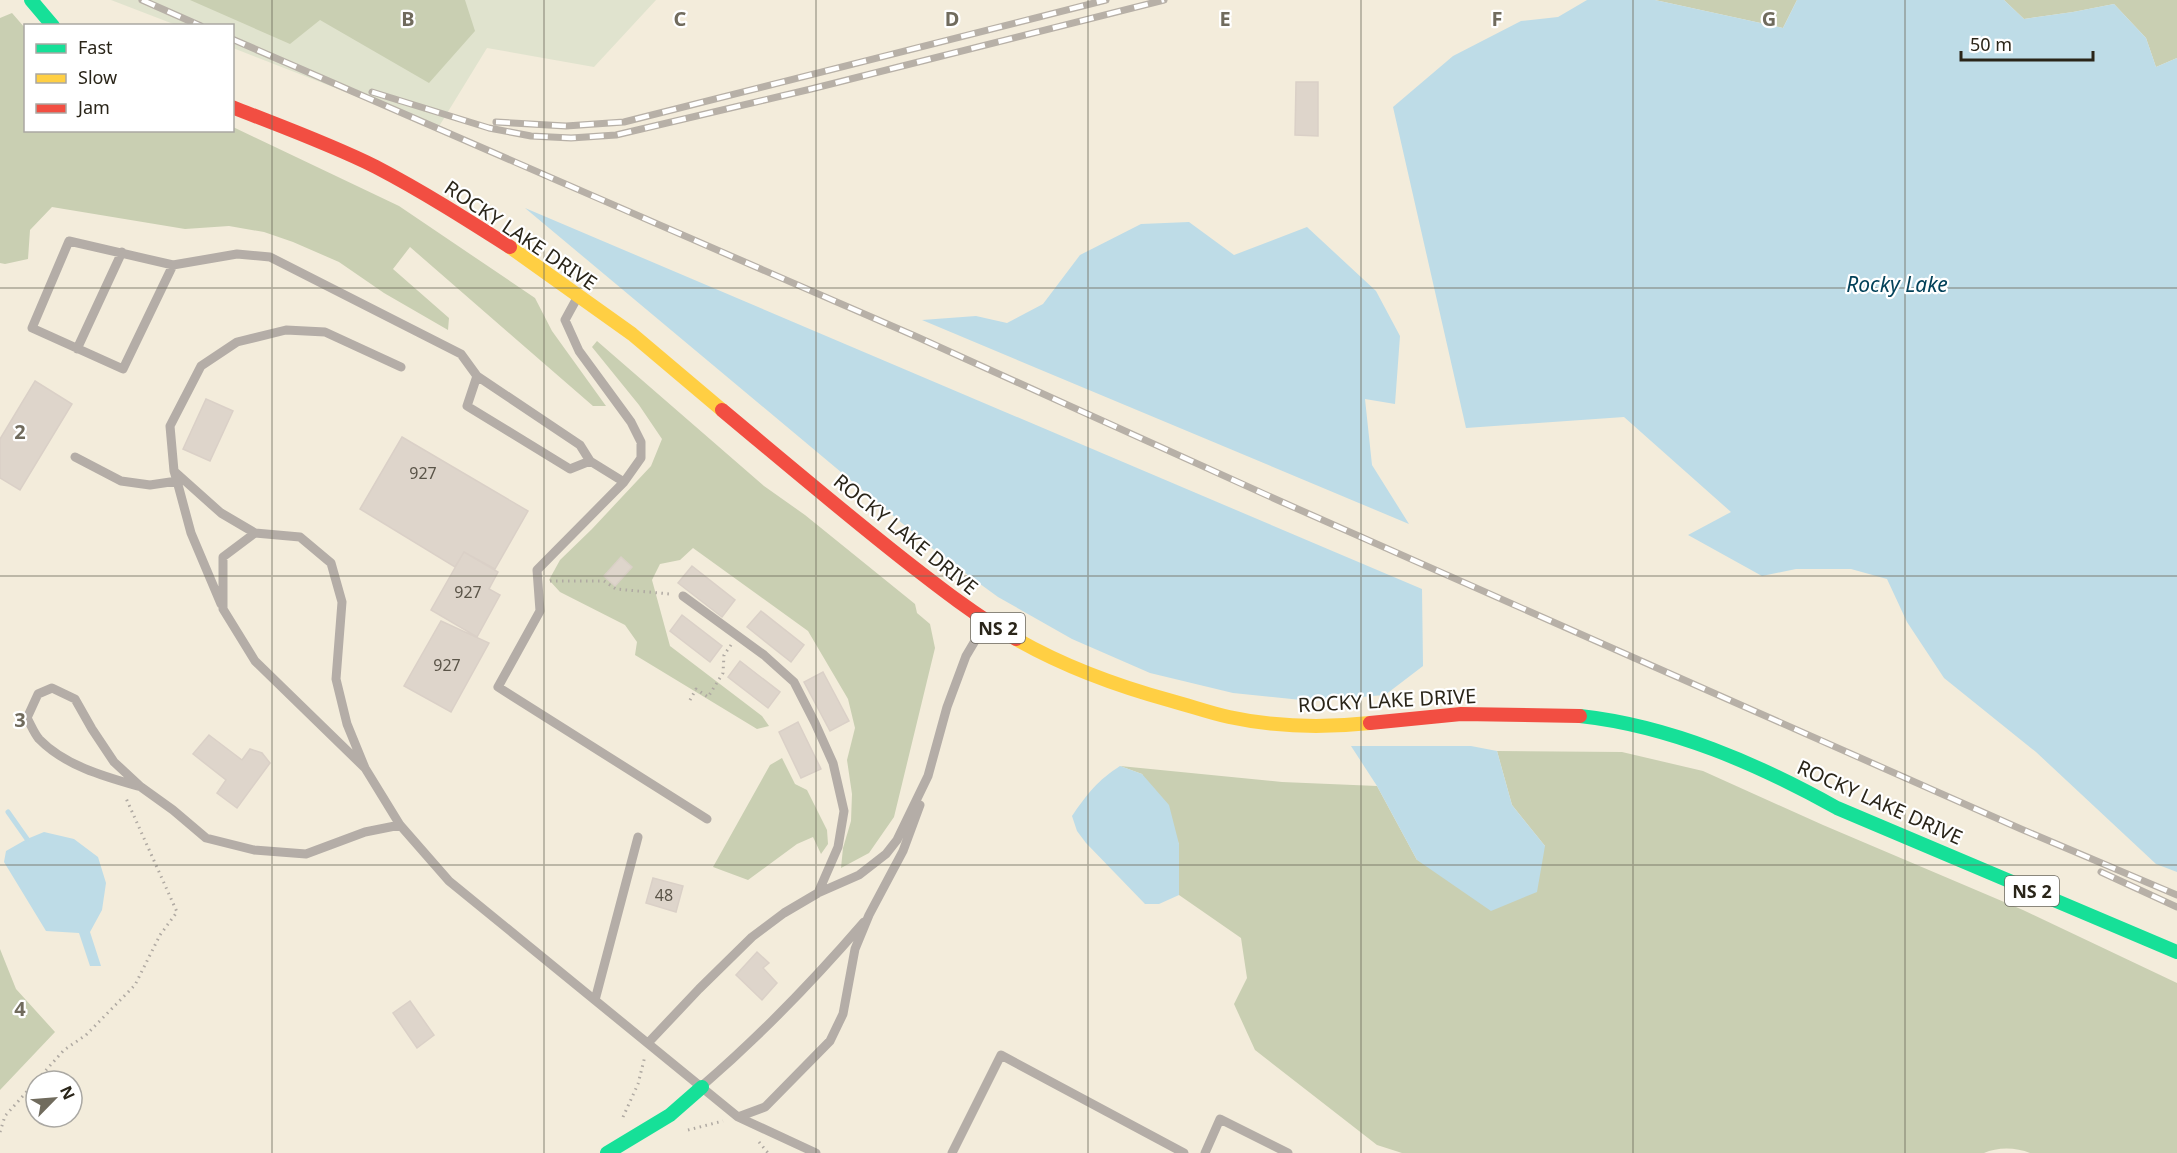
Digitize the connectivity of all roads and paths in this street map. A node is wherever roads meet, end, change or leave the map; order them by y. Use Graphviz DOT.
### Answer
graph roads {
  1 [pos="31,0"];
  2 [pos="51,24"];
  3 [pos="234,108"];
  4 [pos="122,252"];
  5 [pos="173,265"];
  6 [pos="578,296"];
  7 [pos="76,349"];
  8 [pos="401,368"];
  9 [pos="477,376"];
  10 [pos="75,458"];
  11 [pos="590,461"];
  12 [pos="174,471"];
  13 [pos="177,481"];
  14 [pos="624,482"];
  15 [pos="255,533"];
  16 [pos="538,581"];
  17 [pos="683,596"];
  18 [pos="223,609"];
  19 [pos="986,622"];
  20 [pos="737,637"];
  21 [pos="690,700"];
  22 [pos="365,768"];
  23 [pos="928,777"];
  24 [pos="118,780"];
  25 [pos="141,787"];
  26 [pos="707,819"];
  27 [pos="400,825"];
  28 [pos="638,837"];
  29 [pos="818,894"];
  30 [pos="869,915"];
  31 [pos="2177,952"];
  32 [pos="595,1000"];
  33 [pos="648,1043"];
  34 [pos="702,1087"];
  35 [pos="738,1117"];
  36 [pos="620,1124"];
  37 [pos="0,1132"];
  38 [pos="607,1153"];
  39 [pos="816,1153"];
  40 [pos="952,1153"];
  41 [pos="1184,1153"];
  42 [pos="1205,1153"];
  43 [pos="1288,1153"];
  1 -- 2 [label="main road"];
  3 -- 6 [label="main road, ROCKY LAKE DRIVE / NS 2"];
  4 -- 5 [label="lane"];
  4 -- 7 [label="lane"];
  4 -- 7 [label="lane"];
  5 -- 7 [label="lane"];
  5 -- 9 [label="lane"];
  6 -- 14 [label="lane"];
  6 -- 19 [label="main road, ROCKY LAKE DRIVE / NS 2"];
  8 -- 12 [label="lane"];
  9 -- 11 [label="lane"];
  9 -- 11 [label="lane"];
  10 -- 13 [label="lane"];
  11 -- 14 [label="lane"];
  12 -- 13 [label="lane"];
  12 -- 15 [label="lane"];
  13 -- 18 [label="lane"];
  14 -- 16 [label="lane"];
  15 -- 18 [label="lane"];
  15 -- 22 [label="lane"];
  16 -- 17 [label="path"];
  16 -- 26 [label="lane"];
  17 -- 20 [label="lane"];
  18 -- 22 [label="lane"];
  19 -- 23 [label="lane"];
  19 -- 31 [label="main road, ROCKY LAKE DRIVE / NS 2"];
  20 -- 21 [label="path"];
  20 -- 29 [label="lane"];
  22 -- 27 [label="lane"];
  23 -- 29 [label="lane"];
  23 -- 30 [label="lane"];
  24 -- 25 [label="lane"];
  24 -- 25 [label="lane"];
  24 -- 37 [label="path"];
  25 -- 27 [label="lane"];
  27 -- 32 [label="lane"];
  28 -- 32 [label="lane"];
  29 -- 33 [label="lane"];
  30 -- 34 [label="lane"];
  30 -- 35 [label="lane"];
  32 -- 33 [label="lane"];
  33 -- 34 [label="lane"];
  33 -- 36 [label="path"];
  34 -- 35 [label="lane"];
  34 -- 38 [label="main road"];
  35 -- 39 [label="lane"];
  40 -- 41 [label="lane"];
  42 -- 43 [label="lane"];
}
